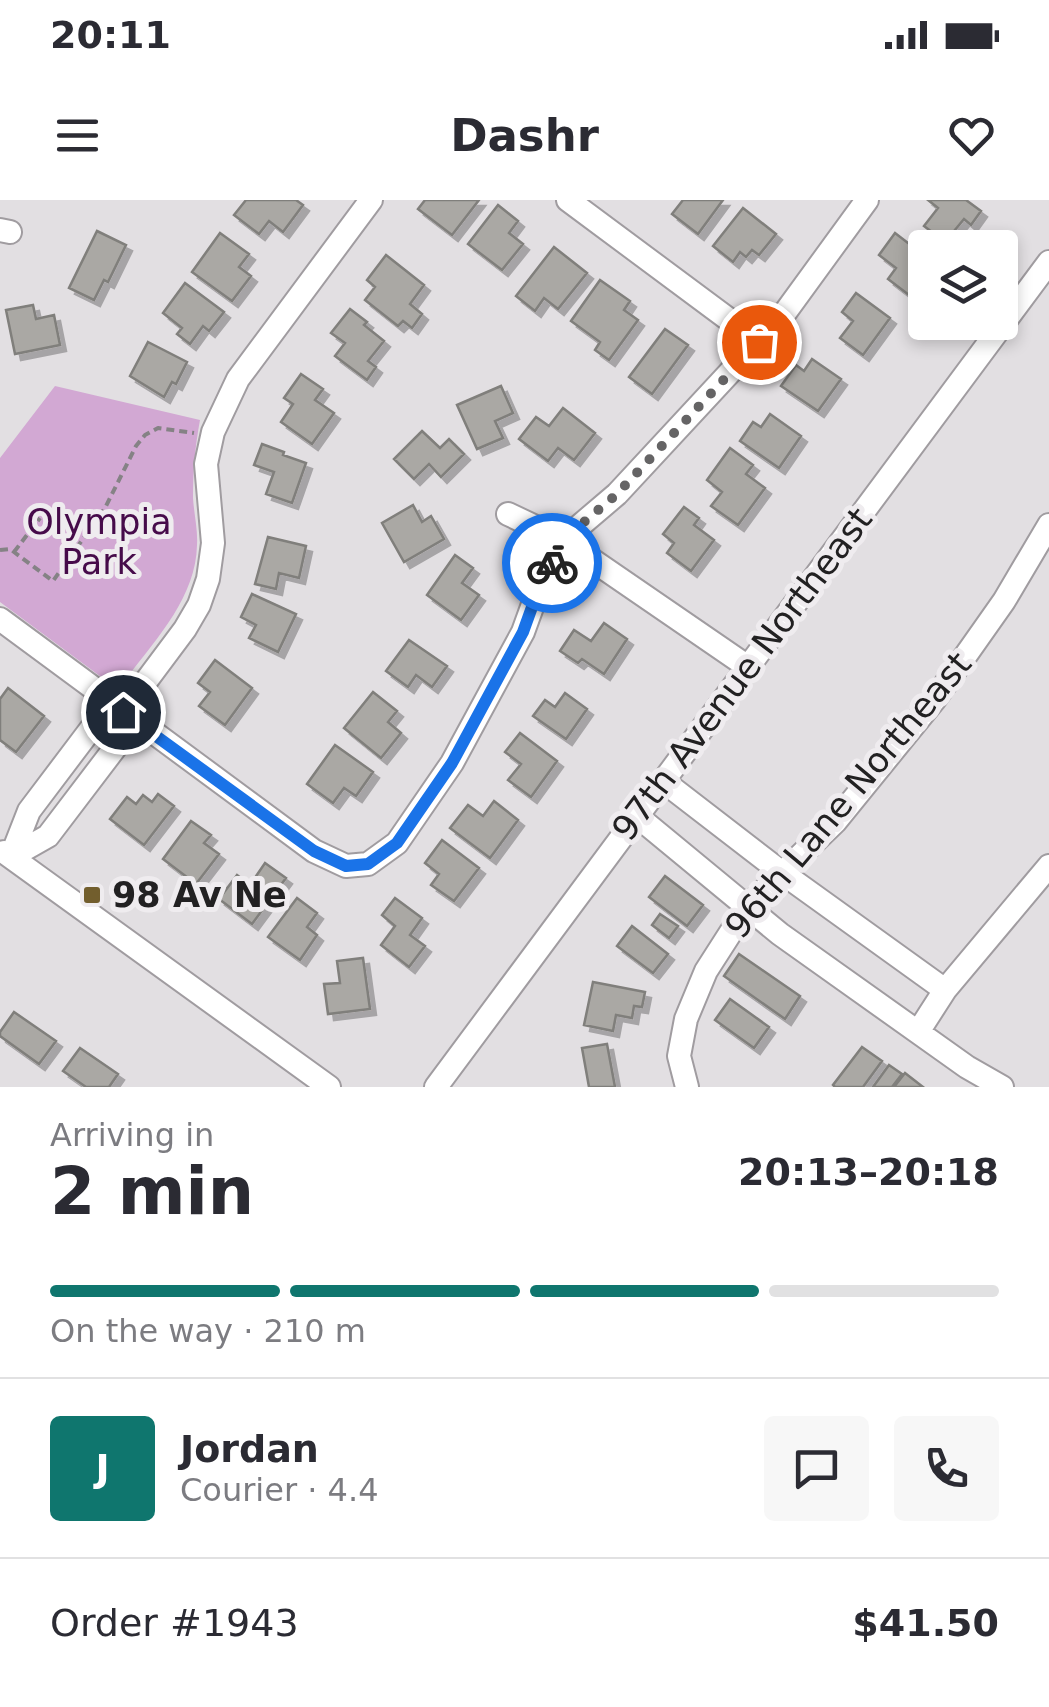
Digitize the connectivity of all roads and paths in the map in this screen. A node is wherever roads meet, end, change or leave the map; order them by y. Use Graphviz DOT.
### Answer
graph roads {
  1 [pos="371,200"];
  2 [pos="568,200"];
  3 [pos="868,200"];
  4 [pos="1049,262"];
  5 [pos="759,342"];
  6 [pos="213,432"];
  7 [pos="508,514"];
  8 [pos="40,518"];
  9 [pos="1049,525"];
  10 [pos="563,540"];
  11 [pos="0,550"];
  12 [pos="14,552"];
  13 [pos="0,619"];
  14 [pos="748,667"];
  15 [pos="123,712"];
  16 [pos="663,781"];
  17 [pos="637,816"];
  18 [pos="6,853"];
  19 [pos="1049,866"];
  20 [pos="781,872"];
  21 [pos="747,907"];
  22 [pos="945,990"];
  23 [pos="918,1032"];
  24 [pos="686,1082"];
  25 [pos="329,1087"];
  26 [pos="436,1087"];
  27 [pos="1002,1087"];
  1 -- 6 [label="street"];
  2 -- 5 [label="street"];
  3 -- 5 [label="street"];
  4 -- 14 [label="street, 97th Avenue Northeast"];
  5 -- 10 [label="street"];
  6 -- 12 [label="path"];
  6 -- 15 [label="street"];
  7 -- 10 [label="street"];
  8 -- 12 [label="path"];
  9 -- 20 [label="street, 96th Lane Northeast"];
  10 -- 14 [label="street"];
  10 -- 15 [label="street"];
  11 -- 12 [label="path"];
  13 -- 15 [label="street"];
  14 -- 16 [label="street, 97th Avenue Northeast"];
  15 -- 18 [label="street"];
  16 -- 17 [label="street, 97th Avenue Northeast"];
  16 -- 20 [label="street"];
  17 -- 21 [label="street"];
  17 -- 26 [label="street, 97th Avenue Northeast"];
  18 -- 25 [label="street"];
  19 -- 22 [label="street"];
  20 -- 21 [label="street, 96th Lane Northeast"];
  20 -- 22 [label="street"];
  21 -- 23 [label="street"];
  21 -- 24 [label="street, 96th Lane Northeast"];
  22 -- 23 [label="street"];
  23 -- 27 [label="street"];
}
